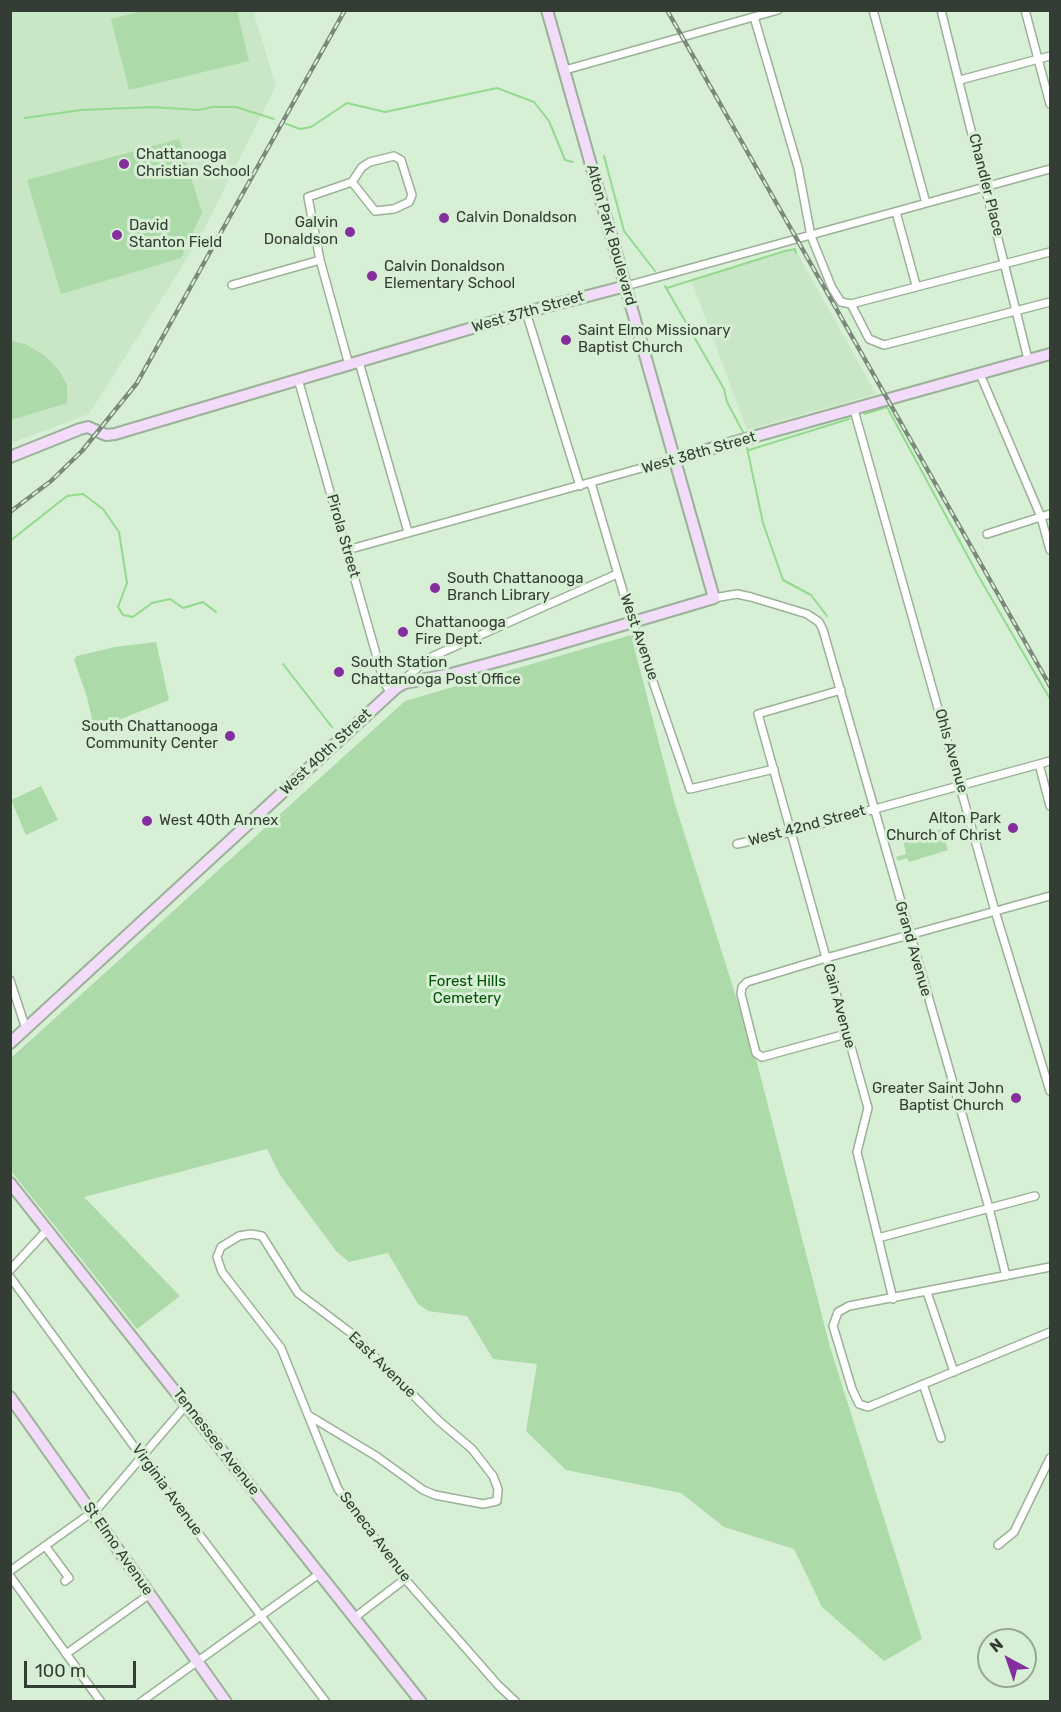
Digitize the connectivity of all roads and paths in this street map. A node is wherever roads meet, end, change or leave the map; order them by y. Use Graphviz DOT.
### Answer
graph roads {
  1 [pos="547,10"];
  2 [pos="778,10"];
  3 [pos="873,10"];
  4 [pos="940,10"];
  5 [pos="1025,10"];
  6 [pos="754,17"];
  7 [pos="1050,56"];
  8 [pos="1038,59"];
  9 [pos="565,70"];
  10 [pos="960,80"];
  11 [pos="1050,104"];
  12 [pos="1050,169"];
  13 [pos="352,182"];
  14 [pos="986,187"];
  15 [pos="926,203"];
  16 [pos="896,212"];
  17 [pos="811,236"];
  18 [pos="1050,252"];
  19 [pos="320,260"];
  20 [pos="1005,262"];
  21 [pos="232,285"];
  22 [pos="916,285"];
  23 [pos="626,286"];
  24 [pos="1050,302"];
  25 [pos="851,304"];
  26 [pos="1017,311"];
  27 [pos="526,312"];
  28 [pos="1050,354"];
  29 [pos="1028,359"];
  30 [pos="354,363"];
  31 [pos="980,374"];
  32 [pos="298,379"];
  33 [pos="854,410"];
  34 [pos="10,457"];
  35 [pos="674,459"];
  36 [pos="591,483"];
  37 [pos="580,486"];
  38 [pos="1050,514"];
  39 [pos="1041,517"];
  40 [pos="408,532"];
  41 [pos="987,534"];
  42 [pos="347,550"];
  43 [pos="1050,550"];
  44 [pos="617,574"];
  45 [pos="714,598"];
  46 [pos="634,621"];
  47 [pos="819,622"];
  48 [pos="393,690"];
  49 [pos="841,690"];
  50 [pos="1050,761"];
  51 [pos="1039,764"];
  52 [pos="774,769"];
  53 [pos="961,785"];
  54 [pos="1050,806"];
  55 [pos="874,809"];
  56 [pos="791,832"];
  57 [pos="737,844"];
  58 [pos="1050,896"];
  59 [pos="995,911"];
  60 [pos="909,935"];
  61 [pos="826,958"];
  62 [pos="10,980"];
  63 [pos="26,1029"];
  64 [pos="846,1034"];
  65 [pos="10,1043"];
  66 [pos="1050,1091"];
  67 [pos="10,1183"];
  68 [pos="1035,1196"];
  69 [pos="989,1208"];
  70 [pos="48,1228"];
  71 [pos="878,1238"];
  72 [pos="217,1257"];
  73 [pos="1050,1267"];
  74 [pos="10,1270"];
  75 [pos="1006,1276"];
  76 [pos="10,1277"];
  77 [pos="927,1292"];
  78 [pos="893,1299"];
  79 [pos="1050,1332"];
  80 [pos="954,1372"];
  81 [pos="923,1384"];
  82 [pos="10,1397"];
  83 [pos="187,1404"];
  84 [pos="308,1415"];
  85 [pos="941,1438"];
  86 [pos="143,1456"];
  87 [pos="1050,1458"];
  88 [pos="92,1513"];
  89 [pos="998,1545"];
  90 [pos="46,1547"];
  91 [pos="10,1571"];
  92 [pos="319,1574"];
  93 [pos="10,1576"];
  94 [pos="405,1579"];
  95 [pos="65,1581"];
  96 [pos="150,1594"];
  97 [pos="261,1615"];
  98 [pos="354,1618"];
  99 [pos="66,1654"];
  100 [pos="197,1661"];
  101 [pos="101,1701"];
  102 [pos="141,1701"];
  103 [pos="226,1701"];
  104 [pos="326,1701"];
  105 [pos="421,1701"];
  106 [pos="516,1701"];
  1 -- 9 [label="main road, Alton Park Boulevard"];
  2 -- 6 [label="street"];
  3 -- 15 [label="street"];
  4 -- 10 [label="street, Chandler Place"];
  5 -- 8 [label="street"];
  6 -- 9 [label="street"];
  6 -- 17 [label="street"];
  7 -- 8 [label="street"];
  8 -- 10 [label="street"];
  8 -- 11 [label="street"];
  9 -- 23 [label="main road, Alton Park Boulevard"];
  10 -- 14 [label="street, Chandler Place"];
  12 -- 14 [label="street, West 37th Street"];
  13 -- 13 [label="street"];
  13 -- 19 [label="street"];
  14 -- 15 [label="street, West 37th Street"];
  14 -- 20 [label="street, Chandler Place"];
  15 -- 16 [label="street, West 37th Street"];
  16 -- 17 [label="street, West 37th Street"];
  16 -- 22 [label="street"];
  17 -- 23 [label="street, West 37th Street"];
  17 -- 25 [label="street"];
  18 -- 20 [label="street"];
  19 -- 21 [label="street"];
  19 -- 30 [label="street"];
  20 -- 22 [label="street"];
  20 -- 26 [label="street, Chandler Place"];
  22 -- 25 [label="street"];
  23 -- 27 [label="main road, West 37th Street"];
  23 -- 35 [label="main road, Alton Park Boulevard"];
  24 -- 26 [label="street"];
  25 -- 26 [label="street"];
  26 -- 29 [label="street, Chandler Place"];
  27 -- 30 [label="main road, West 37th Street"];
  27 -- 37 [label="street"];
  28 -- 29 [label="main road, West 38th Street"];
  29 -- 31 [label="main road, West 38th Street"];
  30 -- 32 [label="main road, West 37th Street"];
  30 -- 40 [label="street"];
  31 -- 33 [label="main road, West 38th Street"];
  31 -- 39 [label="street"];
  32 -- 34 [label="main road, West 37th Street"];
  32 -- 42 [label="street, Pirola Street"];
  33 -- 35 [label="main road, West 38th Street"];
  33 -- 53 [label="street, Ohls Avenue"];
  35 -- 36 [label="street, West 38th Street"];
  35 -- 45 [label="main road, Alton Park Boulevard"];
  36 -- 37 [label="street, West 38th Street"];
  36 -- 44 [label="street, West Avenue"];
  37 -- 40 [label="street, West 38th Street"];
  38 -- 39 [label="street"];
  39 -- 41 [label="street"];
  39 -- 43 [label="street"];
  40 -- 42 [label="street, West 38th Street"];
  42 -- 48 [label="street, Pirola Street"];
  44 -- 46 [label="street, West Avenue"];
  44 -- 48 [label="street"];
  45 -- 46 [label="main road, West 40th Street"];
  45 -- 47 [label="street, West 40th Street"];
  46 -- 48 [label="main road, West 40th Street"];
  46 -- 52 [label="street, West Avenue"];
  47 -- 49 [label="street, Grand Avenue"];
  48 -- 63 [label="main road, West 40th Street"];
  49 -- 52 [label="street, Cain Avenue"];
  49 -- 55 [label="street, Grand Avenue"];
  50 -- 51 [label="street, West 42nd Street"];
  51 -- 53 [label="street, West 42nd Street"];
  51 -- 54 [label="street"];
  52 -- 56 [label="street, Cain Avenue"];
  53 -- 55 [label="street, West 42nd Street"];
  53 -- 59 [label="street, Ohls Avenue"];
  55 -- 56 [label="street, West 42nd Street"];
  55 -- 60 [label="street, Grand Avenue"];
  56 -- 57 [label="street, West 42nd Street"];
  56 -- 61 [label="street, Cain Avenue"];
  58 -- 59 [label="street"];
  59 -- 60 [label="street"];
  59 -- 66 [label="street, Ohls Avenue"];
  60 -- 61 [label="street"];
  60 -- 69 [label="street, Grand Avenue"];
  61 -- 64 [label="street, Cain Avenue"];
  61 -- 64 [label="street"];
  62 -- 63 [label="street"];
  63 -- 65 [label="main road, West 40th Street"];
  64 -- 71 [label="street, Cain Avenue"];
  67 -- 70 [label="main road, Tennessee Avenue"];
  68 -- 69 [label="street"];
  69 -- 71 [label="street"];
  69 -- 75 [label="street, Grand Avenue"];
  70 -- 74 [label="street"];
  70 -- 83 [label="main road, Tennessee Avenue"];
  71 -- 78 [label="street, Cain Avenue"];
  72 -- 84 [label="street, Seneca Avenue"];
  72 -- 84 [label="street, East Avenue"];
  73 -- 75 [label="street"];
  75 -- 77 [label="street"];
  76 -- 86 [label="street, Virginia Avenue"];
  77 -- 78 [label="street"];
  77 -- 80 [label="street"];
  78 -- 81 [label="street"];
  79 -- 80 [label="street"];
  80 -- 81 [label="street"];
  81 -- 85 [label="street"];
  82 -- 88 [label="main road, St Elmo Avenue"];
  83 -- 86 [label="street"];
  83 -- 92 [label="main road, Tennessee Avenue"];
  84 -- 94 [label="street, Seneca Avenue"];
  86 -- 88 [label="street"];
  86 -- 97 [label="street, Virginia Avenue"];
  87 -- 89 [label="street"];
  88 -- 90 [label="street"];
  88 -- 96 [label="main road, St Elmo Avenue"];
  90 -- 91 [label="street"];
  90 -- 95 [label="street"];
  92 -- 97 [label="street"];
  92 -- 98 [label="main road, Tennessee Avenue"];
  93 -- 99 [label="street"];
  94 -- 98 [label="street"];
  94 -- 106 [label="street, Seneca Avenue"];
  96 -- 99 [label="street"];
  96 -- 100 [label="main road, St Elmo Avenue"];
  97 -- 100 [label="street"];
  97 -- 104 [label="street, Virginia Avenue"];
  98 -- 105 [label="main road, Tennessee Avenue"];
  99 -- 101 [label="street"];
  100 -- 102 [label="street"];
  100 -- 103 [label="main road, St Elmo Avenue"];
}
